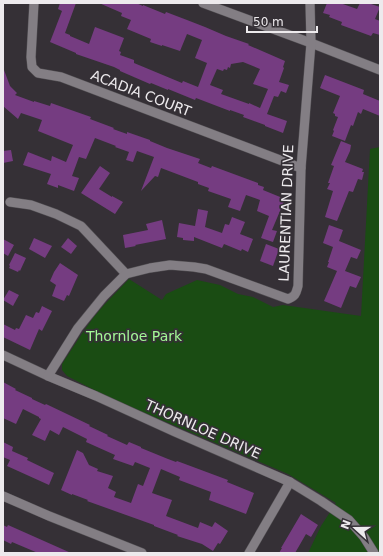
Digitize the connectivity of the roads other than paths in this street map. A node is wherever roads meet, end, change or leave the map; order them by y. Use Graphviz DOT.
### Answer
graph roads {
  1 [pos="34,3"];
  2 [pos="203,3"];
  3 [pos="310,3"];
  4 [pos="311,42"];
  5 [pos="380,70"];
  6 [pos="301,168"];
  7 [pos="10,202"];
  8 [pos="126,274"];
  9 [pos="3,355"];
  10 [pos="48,376"];
  11 [pos="290,482"];
  12 [pos="3,496"];
  13 [pos="142,553"];
  14 [pos="249,553"];
  15 [pos="374,553"];
  1 -- 6 [label="street, ACADIA COURT"];
  2 -- 4 [label="street"];
  3 -- 4 [label="street, LAURENTIAN DRIVE"];
  4 -- 5 [label="street"];
  4 -- 6 [label="street, LAURENTIAN DRIVE"];
  6 -- 8 [label="street, LAURENTIAN DRIVE"];
  7 -- 8 [label="street"];
  8 -- 10 [label="street"];
  9 -- 10 [label="street, THORNLOE DRIVE"];
  10 -- 11 [label="street, THORNLOE DRIVE"];
  11 -- 14 [label="street"];
  11 -- 15 [label="street, THORNLOE DRIVE"];
  12 -- 13 [label="street"];
}
